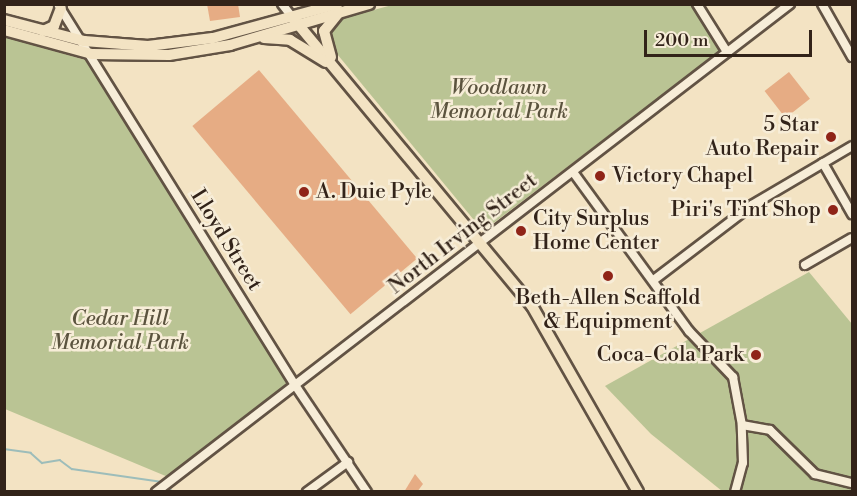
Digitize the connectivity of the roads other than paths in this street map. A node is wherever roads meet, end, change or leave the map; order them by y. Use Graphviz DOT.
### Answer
graph roads {
  1 [pos="282,4"];
  2 [pos="369,4"];
  3 [pos="697,4"];
  4 [pos="822,4"];
  5 [pos="789,5"];
  6 [pos="59,6"];
  7 [pos="339,8"];
  8 [pos="4,20"];
  9 [pos="296,20"];
  10 [pos="4,30"];
  11 [pos="43,31"];
  12 [pos="254,38"];
  13 [pos="84,41"];
  14 [pos="728,52"];
  15 [pos="92,54"];
  16 [pos="852,57"];
  17 [pos="338,71"];
  18 [pos="852,146"];
  19 [pos="823,163"];
  20 [pos="573,172"];
  21 [pos="852,214"];
  22 [pos="852,238"];
  23 [pos="481,244"];
  24 [pos="805,264"];
  25 [pos="655,279"];
  26 [pos="295,385"];
  27 [pos="742,425"];
  28 [pos="348,462"];
  29 [pos="852,483"];
  30 [pos="162,487"];
  31 [pos="307,492"];
  32 [pos="367,492"];
  33 [pos="638,492"];
  34 [pos="735,492"];
  1 -- 9 [label="street"];
  2 -- 7 [label="main road"];
  3 -- 14 [label="street"];
  4 -- 16 [label="street"];
  5 -- 14 [label="street, North Irving Street"];
  6 -- 11 [label="main road"];
  6 -- 13 [label="street, Lloyd Street"];
  7 -- 9 [label="main road"];
  7 -- 17 [label="main road"];
  8 -- 11 [label="main road"];
  9 -- 12 [label="main road"];
  9 -- 13 [label="main road"];
  9 -- 17 [label="main road"];
  10 -- 15 [label="main road"];
  11 -- 13 [label="main road"];
  12 -- 15 [label="main road"];
  12 -- 17 [label="main road"];
  13 -- 15 [label="street, Lloyd Street"];
  14 -- 20 [label="street, North Irving Street"];
  15 -- 26 [label="street, Lloyd Street"];
  17 -- 23 [label="main road"];
  18 -- 19 [label="street"];
  19 -- 21 [label="street"];
  19 -- 25 [label="street"];
  20 -- 23 [label="street, North Irving Street"];
  20 -- 25 [label="street"];
  22 -- 24 [label="street"];
  23 -- 26 [label="street, North Irving Street"];
  23 -- 33 [label="main road"];
  25 -- 27 [label="street"];
  26 -- 28 [label="street, Lloyd Street"];
  26 -- 30 [label="street, North Irving Street"];
  27 -- 29 [label="street"];
  27 -- 34 [label="street"];
  28 -- 31 [label="street"];
  28 -- 32 [label="street, Lloyd Street"];
}
